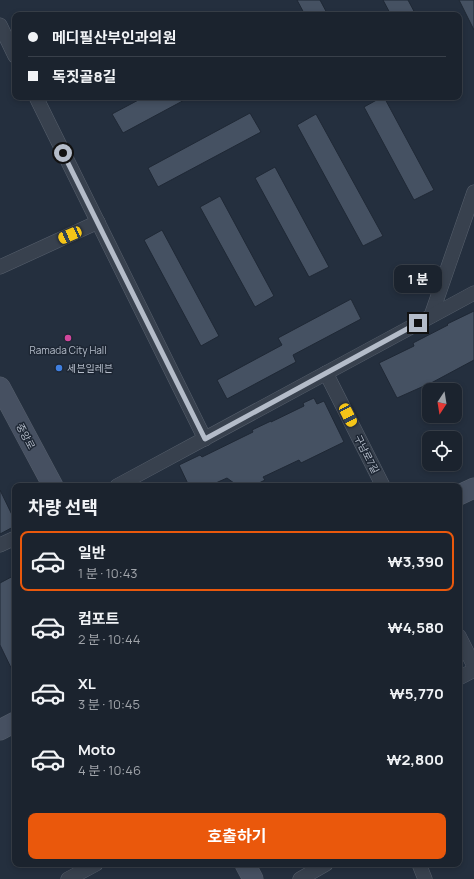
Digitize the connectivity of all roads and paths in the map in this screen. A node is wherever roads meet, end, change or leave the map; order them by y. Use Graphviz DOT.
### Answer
graph roads {
  1 [pos="0,26"];
  2 [pos="12,50"];
  3 [pos="37,100"];
  4 [pos="474,192"];
  5 [pos="98,222"];
  6 [pos="0,267"];
  7 [pos="474,292"];
  8 [pos="431,316"];
  9 [pos="326,373"];
  10 [pos="0,388"];
  11 [pos="205,439"];
  12 [pos="51,483"];
  13 [pos="123,483"];
  14 [pos="382,483"];
  15 [pos="12,539"];
  16 [pos="0,545"];
  17 [pos="462,642"];
  18 [pos="474,666"];
  19 [pos="474,670"];
  20 [pos="462,676"];
  21 [pos="12,724"];
  22 [pos="0,730"];
  23 [pos="91,867"];
  24 [pos="247,867"];
  25 [pos="321,867"];
  26 [pos="420,867"];
  27 [pos="69,879"];
  28 [pos="253,879"];
  29 [pos="300,879"];
  30 [pos="426,879"];
  1 -- 2 [label="street"];
  3 -- 5 [label="street"];
  4 -- 8 [label="street"];
  5 -- 6 [label="street"];
  5 -- 11 [label="street"];
  7 -- 8 [label="street"];
  8 -- 9 [label="street"];
  9 -- 11 [label="street"];
  9 -- 14 [label="street, 구남로7길"];
  10 -- 12 [label="main road, 중앙로"];
  11 -- 13 [label="street"];
  15 -- 16 [label="street"];
  17 -- 18 [label="street"];
  19 -- 20 [label="street"];
  21 -- 22 [label="main road"];
  23 -- 27 [label="street"];
  24 -- 28 [label="main road"];
  25 -- 29 [label="street"];
  26 -- 30 [label="street"];
}
